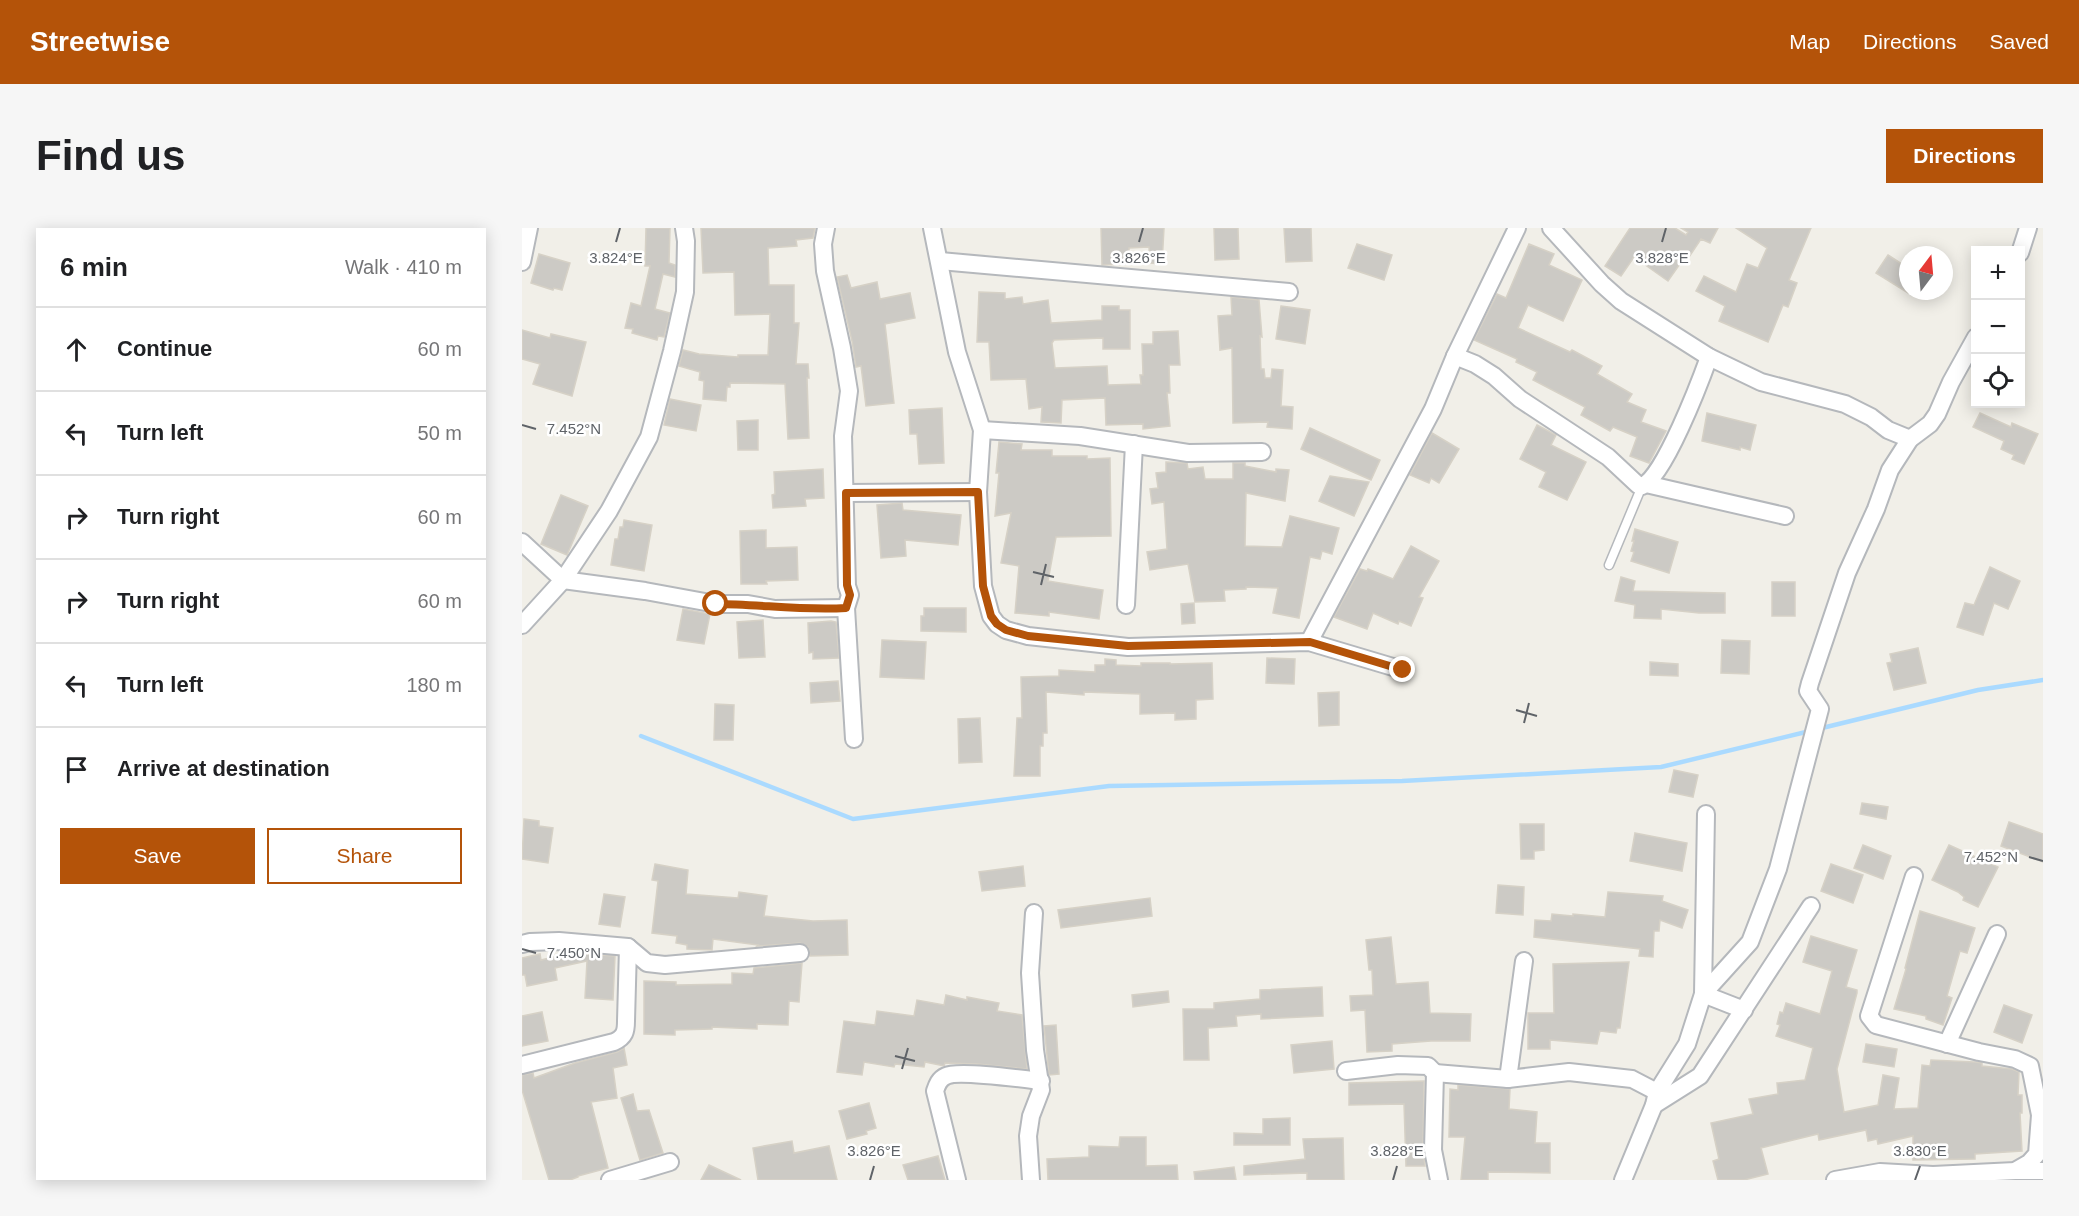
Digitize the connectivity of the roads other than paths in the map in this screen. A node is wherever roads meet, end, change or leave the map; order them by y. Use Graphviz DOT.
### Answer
graph roads {
  1 [pos="529,228"];
  2 [pos="684,228"];
  3 [pos="826,228"];
  4 [pos="932,228"];
  5 [pos="1517,228"];
  6 [pos="1551,228"];
  7 [pos="2028,228"];
  8 [pos="2022,246"];
  9 [pos="940,261"];
  10 [pos="522,262"];
  11 [pos="1289,292"];
  12 [pos="1971,346"];
  13 [pos="1455,356"];
  14 [pos="1709,357"];
  15 [pos="982,429"];
  16 [pos="1910,440"];
  17 [pos="1134,444"];
  18 [pos="1262,452"];
  19 [pos="1644,485"];
  20 [pos="978,492"];
  21 [pos="846,493"];
  22 [pos="1785,516"];
  23 [pos="522,542"];
  24 [pos="1610,565"];
  25 [pos="563,580"];
  26 [pos="1125,605"];
  27 [pos="846,608"];
  28 [pos="522,626"];
  29 [pos="1310,642"];
  30 [pos="1403,670"];
  31 [pos="854,739"];
  32 [pos="1706,814"];
  33 [pos="1914,876"];
  34 [pos="1811,906"];
  35 [pos="1034,913"];
  36 [pos="1997,934"];
  37 [pos="522,944"];
  38 [pos="628,947"];
  39 [pos="800,954"];
  40 [pos="1524,961"];
  41 [pos="1703,994"];
  42 [pos="1744,1010"];
  43 [pos="1947,1044"];
  44 [pos="522,1065"];
  45 [pos="1346,1071"];
  46 [pos="1435,1073"];
  47 [pos="1508,1078"];
  48 [pos="1041,1081"];
  49 [pos="1655,1098"];
  50 [pos="670,1162"];
  51 [pos="2015,1171"];
  52 [pos="2043,1171"];
  53 [pos="1934,1177"];
  54 [pos="610,1180"];
  55 [pos="957,1180"];
  56 [pos="1031,1180"];
  57 [pos="1439,1180"];
  58 [pos="1623,1180"];
  59 [pos="1835,1180"];
  1 -- 10 [label="street"];
  2 -- 25 [label="street"];
  3 -- 21 [label="street"];
  4 -- 9 [label="street"];
  5 -- 13 [label="street"];
  6 -- 14 [label="street"];
  7 -- 8 [label="street"];
  9 -- 11 [label="street"];
  9 -- 15 [label="street"];
  12 -- 16 [label="street"];
  13 -- 19 [label="street"];
  13 -- 29 [label="street"];
  14 -- 16 [label="street"];
  14 -- 19 [label="street"];
  15 -- 17 [label="street"];
  15 -- 20 [label="street"];
  16 -- 41 [label="street"];
  17 -- 18 [label="street"];
  17 -- 26 [label="street"];
  19 -- 22 [label="street"];
  19 -- 24 [label="lane"];
  20 -- 21 [label="street"];
  20 -- 29 [label="street"];
  21 -- 27 [label="street"];
  23 -- 25 [label="street"];
  25 -- 27 [label="street"];
  25 -- 28 [label="street"];
  27 -- 31 [label="street"];
  29 -- 30 [label="street"];
  32 -- 41 [label="street"];
  33 -- 43 [label="street"];
  34 -- 42 [label="street"];
  35 -- 48 [label="street"];
  36 -- 43 [label="street"];
  37 -- 38 [label="street"];
  38 -- 39 [label="street"];
  38 -- 44 [label="street"];
  40 -- 47 [label="street"];
  41 -- 42 [label="street"];
  41 -- 49 [label="street"];
  42 -- 49 [label="street"];
  43 -- 51 [label="street"];
  45 -- 46 [label="street"];
  46 -- 47 [label="street"];
  46 -- 57 [label="street"];
  47 -- 49 [label="street"];
  48 -- 55 [label="street"];
  48 -- 56 [label="street"];
  49 -- 58 [label="street"];
  50 -- 54 [label="street"];
  51 -- 52 [label="street"];
  51 -- 53 [label="street"];
  53 -- 59 [label="street"];
}
